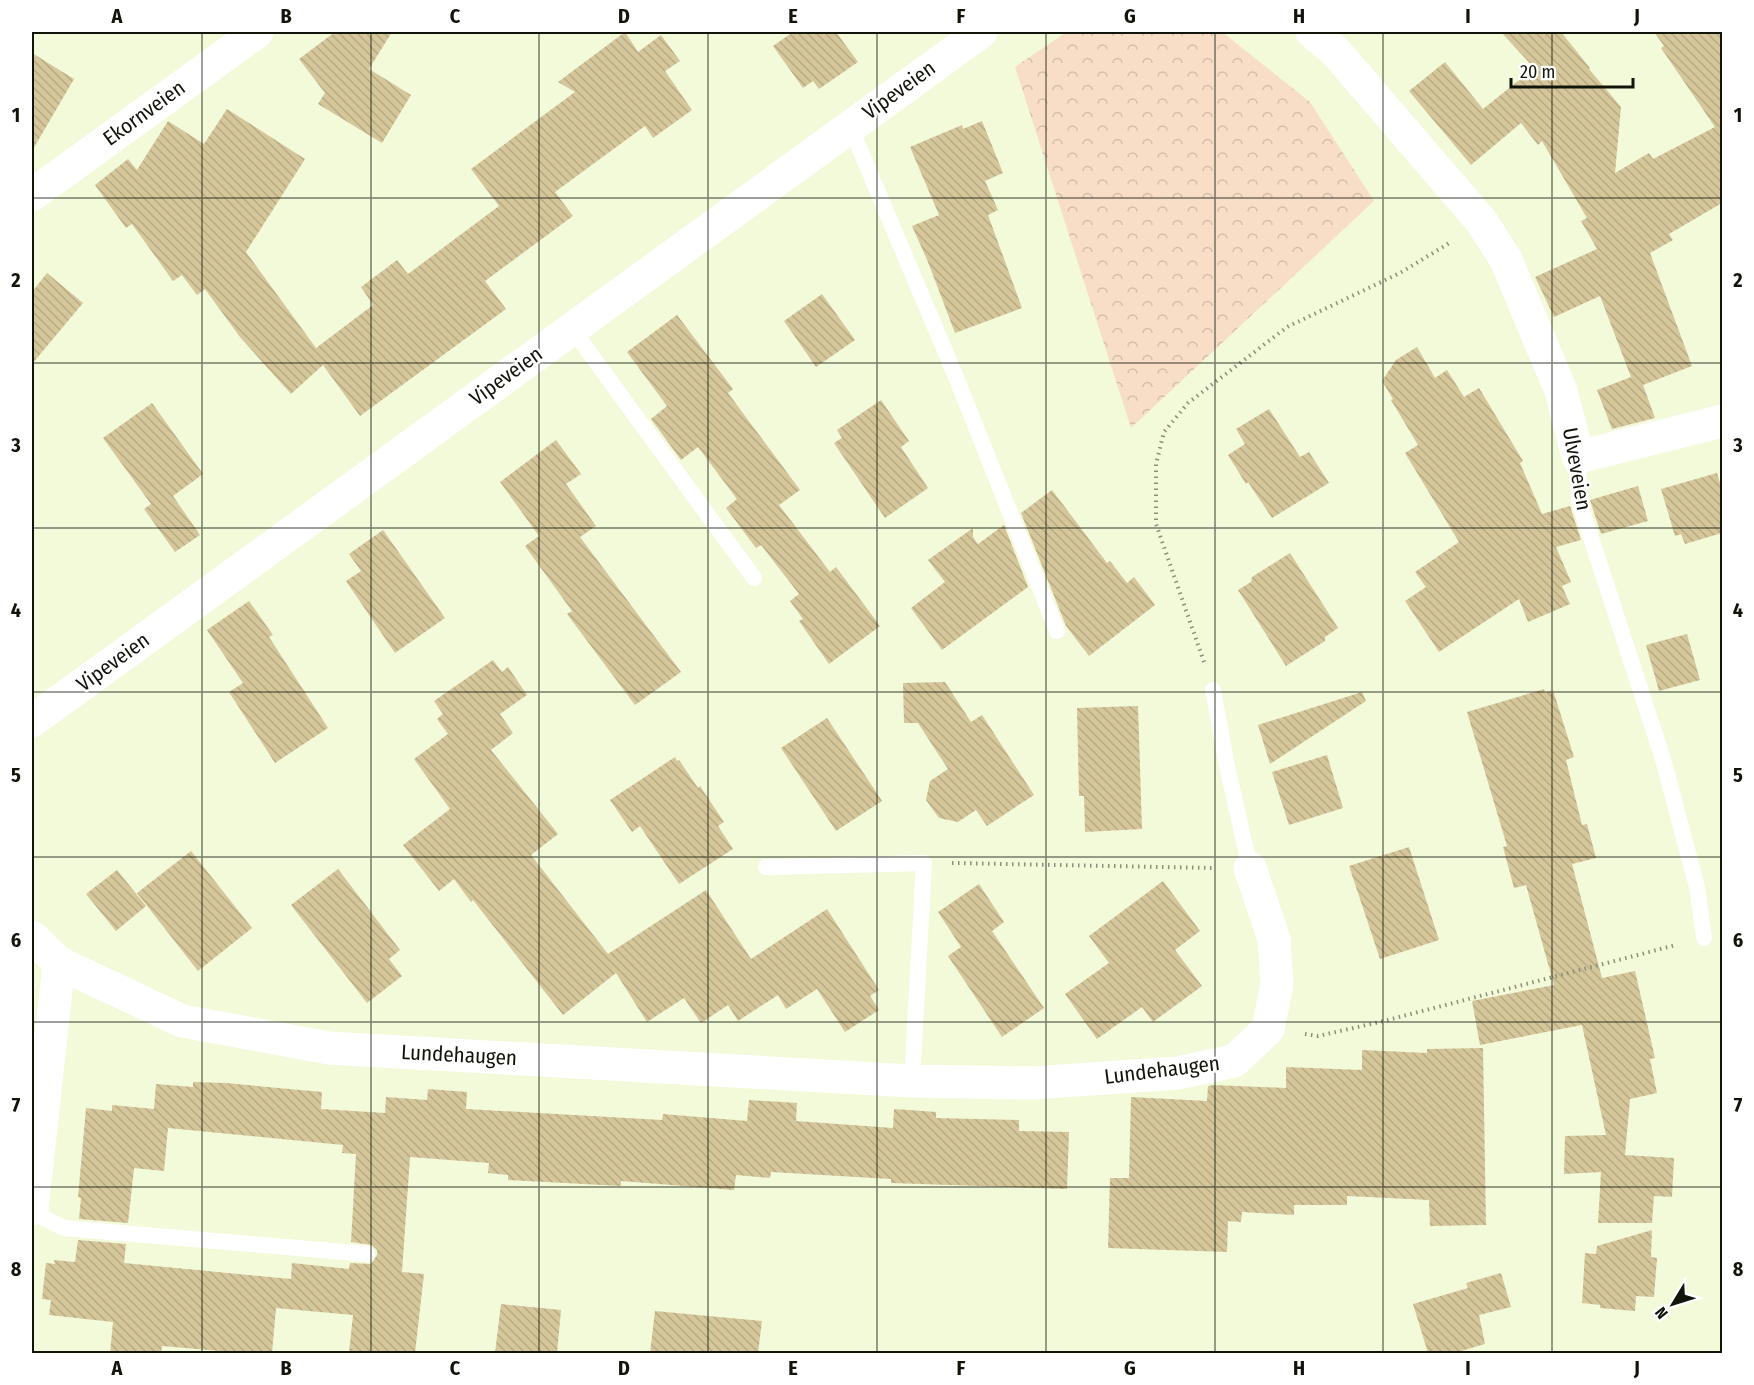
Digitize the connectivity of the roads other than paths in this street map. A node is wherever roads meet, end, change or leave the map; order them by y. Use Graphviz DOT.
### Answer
graph roads {
  1 [pos="257,32"];
  2 [pos="981,32"];
  3 [pos="1312,32"];
  4 [pos="850,126"];
  5 [pos="32,195"];
  6 [pos="572,329"];
  7 [pos="1722,421"];
  8 [pos="1578,457"];
  9 [pos="754,578"];
  10 [pos="1057,631"];
  11 [pos="1213,690"];
  12 [pos="32,721"];
  13 [pos="766,867"];
  14 [pos="1250,868"];
  15 [pos="32,937"];
  16 [pos="1704,938"];
  17 [pos="58,963"];
  18 [pos="912,1080"];
  19 [pos="32,1210"];
  20 [pos="367,1254"];
  1 -- 5 [label="street, Ekornveien"];
  2 -- 4 [label="street, Vipeveien"];
  3 -- 8 [label="street, Ulveveien"];
  4 -- 6 [label="street, Vipeveien"];
  4 -- 10 [label="lane"];
  6 -- 9 [label="lane"];
  6 -- 12 [label="street, Vipeveien"];
  7 -- 8 [label="street"];
  8 -- 16 [label="lane, Ulveveien"];
  11 -- 14 [label="lane"];
  13 -- 18 [label="lane"];
  14 -- 18 [label="street, Lundehaugen"];
  15 -- 17 [label="street, Lundehaugen"];
  17 -- 18 [label="street, Lundehaugen"];
  17 -- 19 [label="street"];
  19 -- 20 [label="lane"];
}
